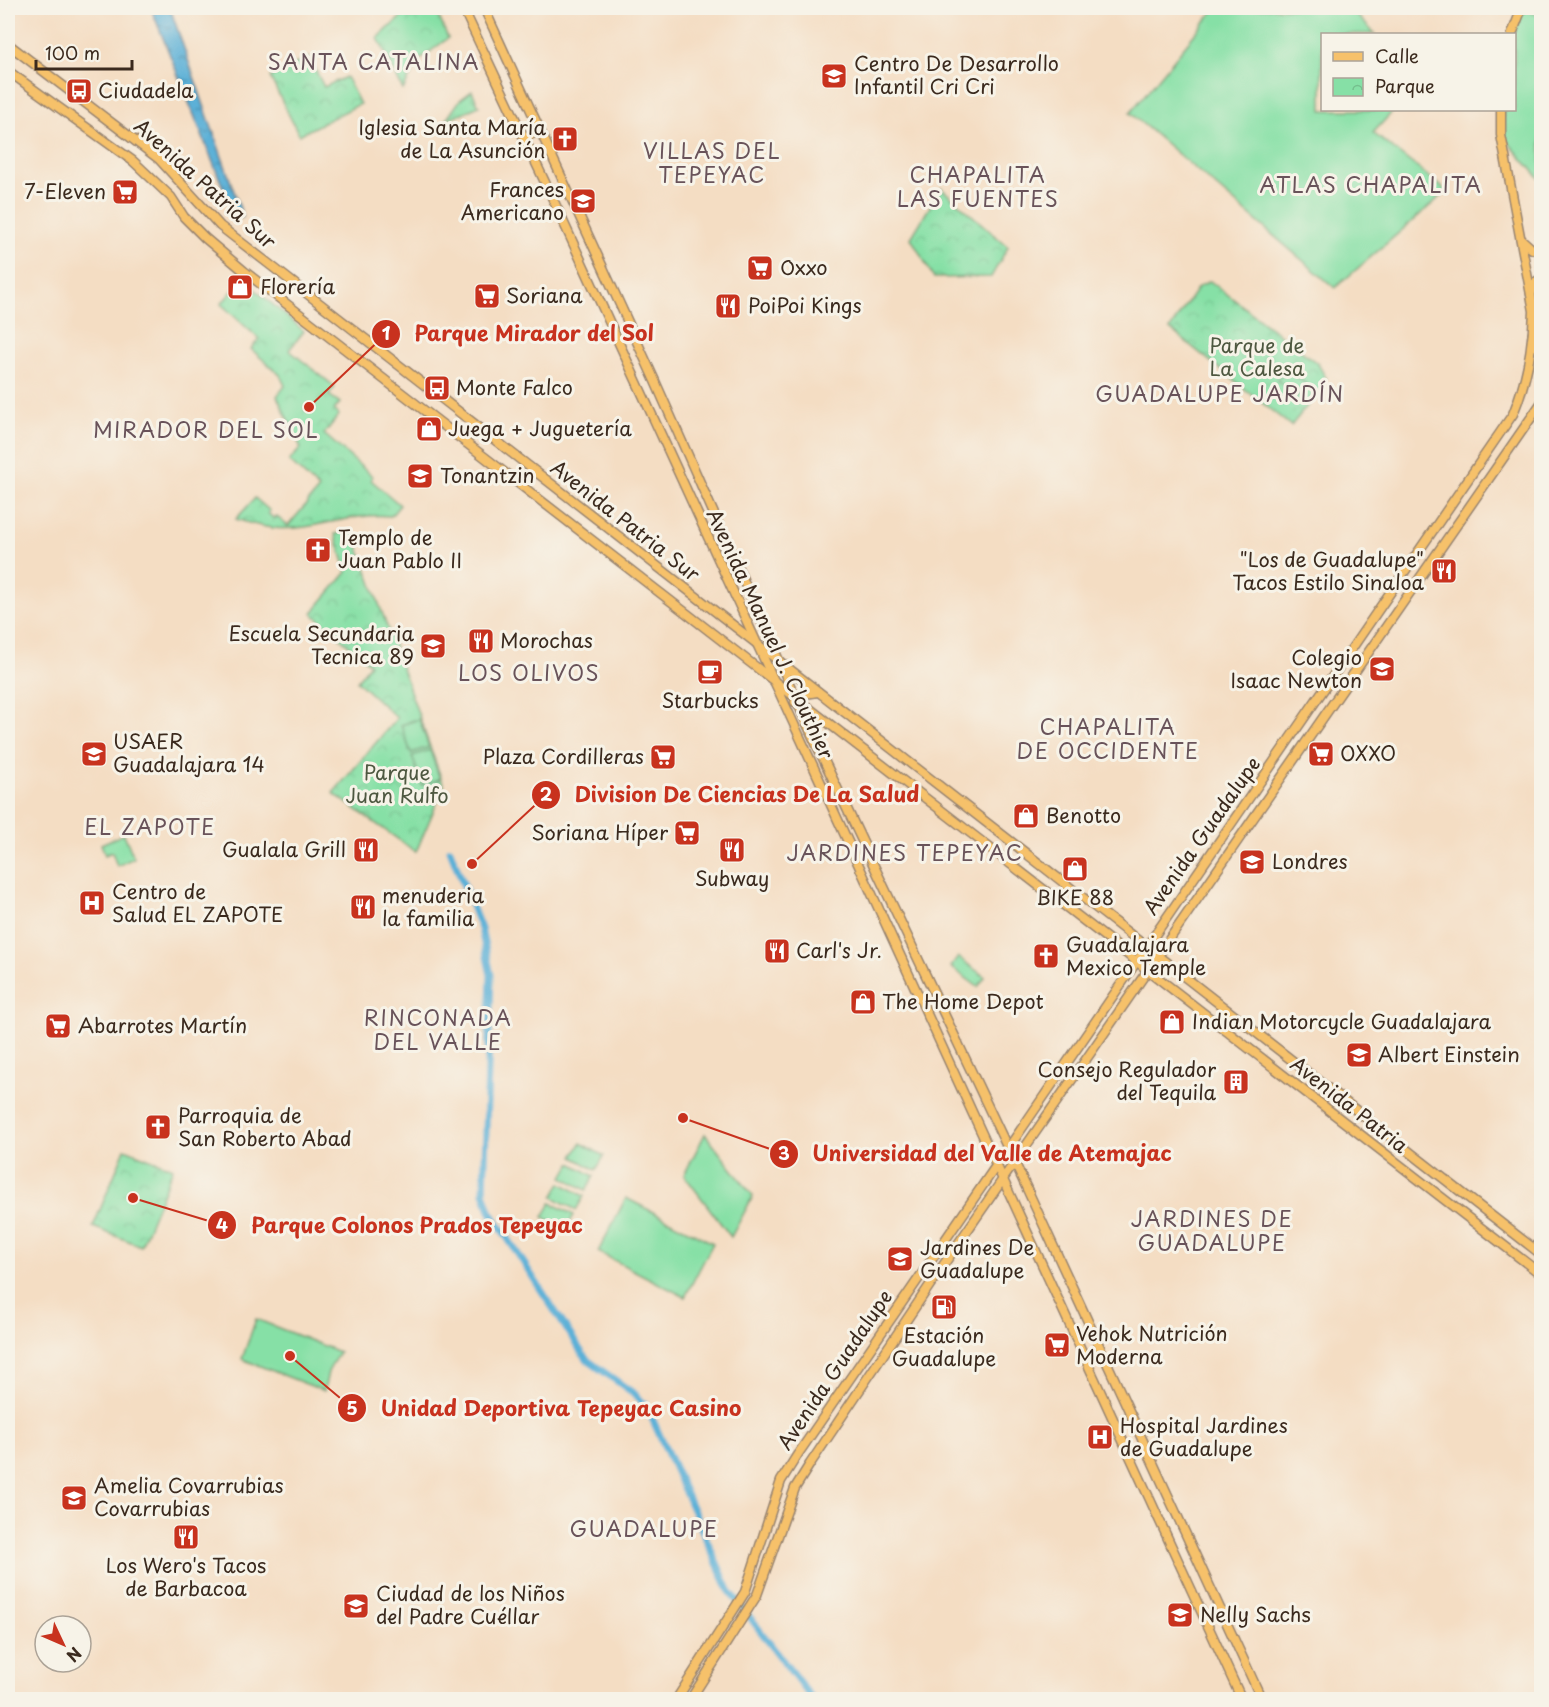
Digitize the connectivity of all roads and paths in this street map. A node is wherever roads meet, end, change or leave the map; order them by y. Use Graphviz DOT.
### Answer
graph roads {
  1 [pos="463,8"];
  2 [pos="484,8"];
  3 [pos="1522,8"];
  4 [pos="1512,33"];
  5 [pos="8,44"];
  6 [pos="8,71"];
  7 [pos="1501,111"];
  8 [pos="540,130"];
  9 [pos="524,138"];
  10 [pos="1520,238"];
  11 [pos="1542,252"];
  12 [pos="606,273"];
  13 [pos="1542,277"];
  14 [pos="590,281"];
  15 [pos="1531,295"];
  16 [pos="1534,311"];
  17 [pos="1542,353"];
  18 [pos="1542,402"];
  19 [pos="757,644"];
  20 [pos="782,664"];
  21 [pos="774,681"];
  22 [pos="818,692"];
  23 [pos="796,700"];
  24 [pos="789,714"];
  25 [pos="826,721"];
  26 [pos="812,735"];
  27 [pos="1145,948"];
  28 [pos="1157,957"];
  29 [pos="1136,961"];
  30 [pos="1148,970"];
  31 [pos="929,981"];
  32 [pos="914,988"];
  33 [pos="974,1078"];
  34 [pos="959,1085"];
  35 [pos="1008,1150"];
  36 [pos="1014,1164"];
  37 [pos="996,1167"];
  38 [pos="1003,1180"];
  39 [pos="1542,1255"];
  40 [pos="1542,1275"];
  41 [pos="1106,1358"];
  42 [pos="1088,1365"];
  43 [pos="676,1700"];
  44 [pos="690,1700"];
  45 [pos="1242,1700"];
  46 [pos="1262,1700"];
  1 -- 9 [label="main road, Avenida Manuel J. Clouthier"];
  2 -- 8 [label="main road, Avenida Manuel J. Clouthier"];
  3 -- 4 [label="main road"];
  5 -- 19 [label="main road, Avenida Patria Sur"];
  6 -- 21 [label="main road, Avenida Patria Sur"];
  7 -- 10 [label="main road, Avenida Guadalupe"];
  8 -- 9 [label="main road"];
  8 -- 12 [label="main road, Avenida Manuel J. Clouthier"];
  9 -- 14 [label="main road, Avenida Manuel J. Clouthier"];
  10 -- 11 [label="main road"];
  10 -- 15 [label="main road, Avenida Guadalupe"];
  12 -- 14 [label="main road"];
  12 -- 20 [label="main road, Avenida Manuel J. Clouthier"];
  13 -- 15 [label="main road"];
  14 -- 19 [label="main road, Avenida Manuel J. Clouthier"];
  15 -- 16 [label="main road, Avenida Guadalupe"];
  16 -- 17 [label="main road"];
  16 -- 27 [label="main road, Avenida Guadalupe"];
  18 -- 28 [label="main road, Avenida Guadalupe"];
  19 -- 20 [label="main road, Avenida Patria Sur"];
  19 -- 21 [label="main road, Avenida Manuel J. Clouthier"];
  20 -- 22 [label="main road, Avenida Patria Sur"];
  20 -- 23 [label="main road, Avenida Manuel J. Clouthier"];
  21 -- 23 [label="main road, Avenida Patria Sur"];
  21 -- 24 [label="main road, Avenida Manuel J. Clouthier"];
  22 -- 23 [label="main road"];
  22 -- 27 [label="main road, Avenida Patria Sur"];
  23 -- 24 [label="main road"];
  23 -- 25 [label="main road, Avenida Patria Sur"];
  23 -- 26 [label="main road, Avenida Manuel J. Clouthier"];
  24 -- 32 [label="main road, Avenida Manuel J. Clouthier"];
  25 -- 26 [label="main road"];
  25 -- 29 [label="main road, Avenida Patria Sur"];
  26 -- 31 [label="main road, Avenida Manuel J. Clouthier"];
  27 -- 28 [label="main road, Avenida Patria"];
  27 -- 29 [label="main road, Avenida Guadalupe"];
  28 -- 30 [label="main road, Avenida Guadalupe"];
  28 -- 39 [label="main road, Avenida Patria"];
  29 -- 30 [label="main road, Avenida Patria"];
  29 -- 35 [label="main road, Avenida Guadalupe"];
  30 -- 36 [label="main road, Avenida Guadalupe"];
  30 -- 40 [label="main road, Avenida Patria"];
  31 -- 32 [label="main road"];
  31 -- 33 [label="main road, Avenida Manuel J. Clouthier"];
  32 -- 34 [label="main road, Avenida Manuel J. Clouthier"];
  33 -- 34 [label="main road"];
  33 -- 35 [label="main road, Avenida Manuel J. Clouthier"];
  34 -- 37 [label="main road, Avenida Manuel J. Clouthier"];
  35 -- 36 [label="main road, Avenida Manuel J. Clouthier"];
  35 -- 37 [label="main road, Avenida Guadalupe"];
  36 -- 38 [label="main road, Avenida Guadalupe"];
  36 -- 41 [label="main road, Avenida Manuel J. Clouthier"];
  37 -- 38 [label="main road, Avenida Manuel J. Clouthier"];
  37 -- 43 [label="main road, Avenida Guadalupe"];
  38 -- 42 [label="main road, Avenida Manuel J. Clouthier"];
  38 -- 44 [label="main road, Avenida Guadalupe"];
  41 -- 42 [label="main road"];
  41 -- 46 [label="main road, Avenida Manuel J. Clouthier"];
  42 -- 45 [label="main road, Avenida Manuel J. Clouthier"];
}
